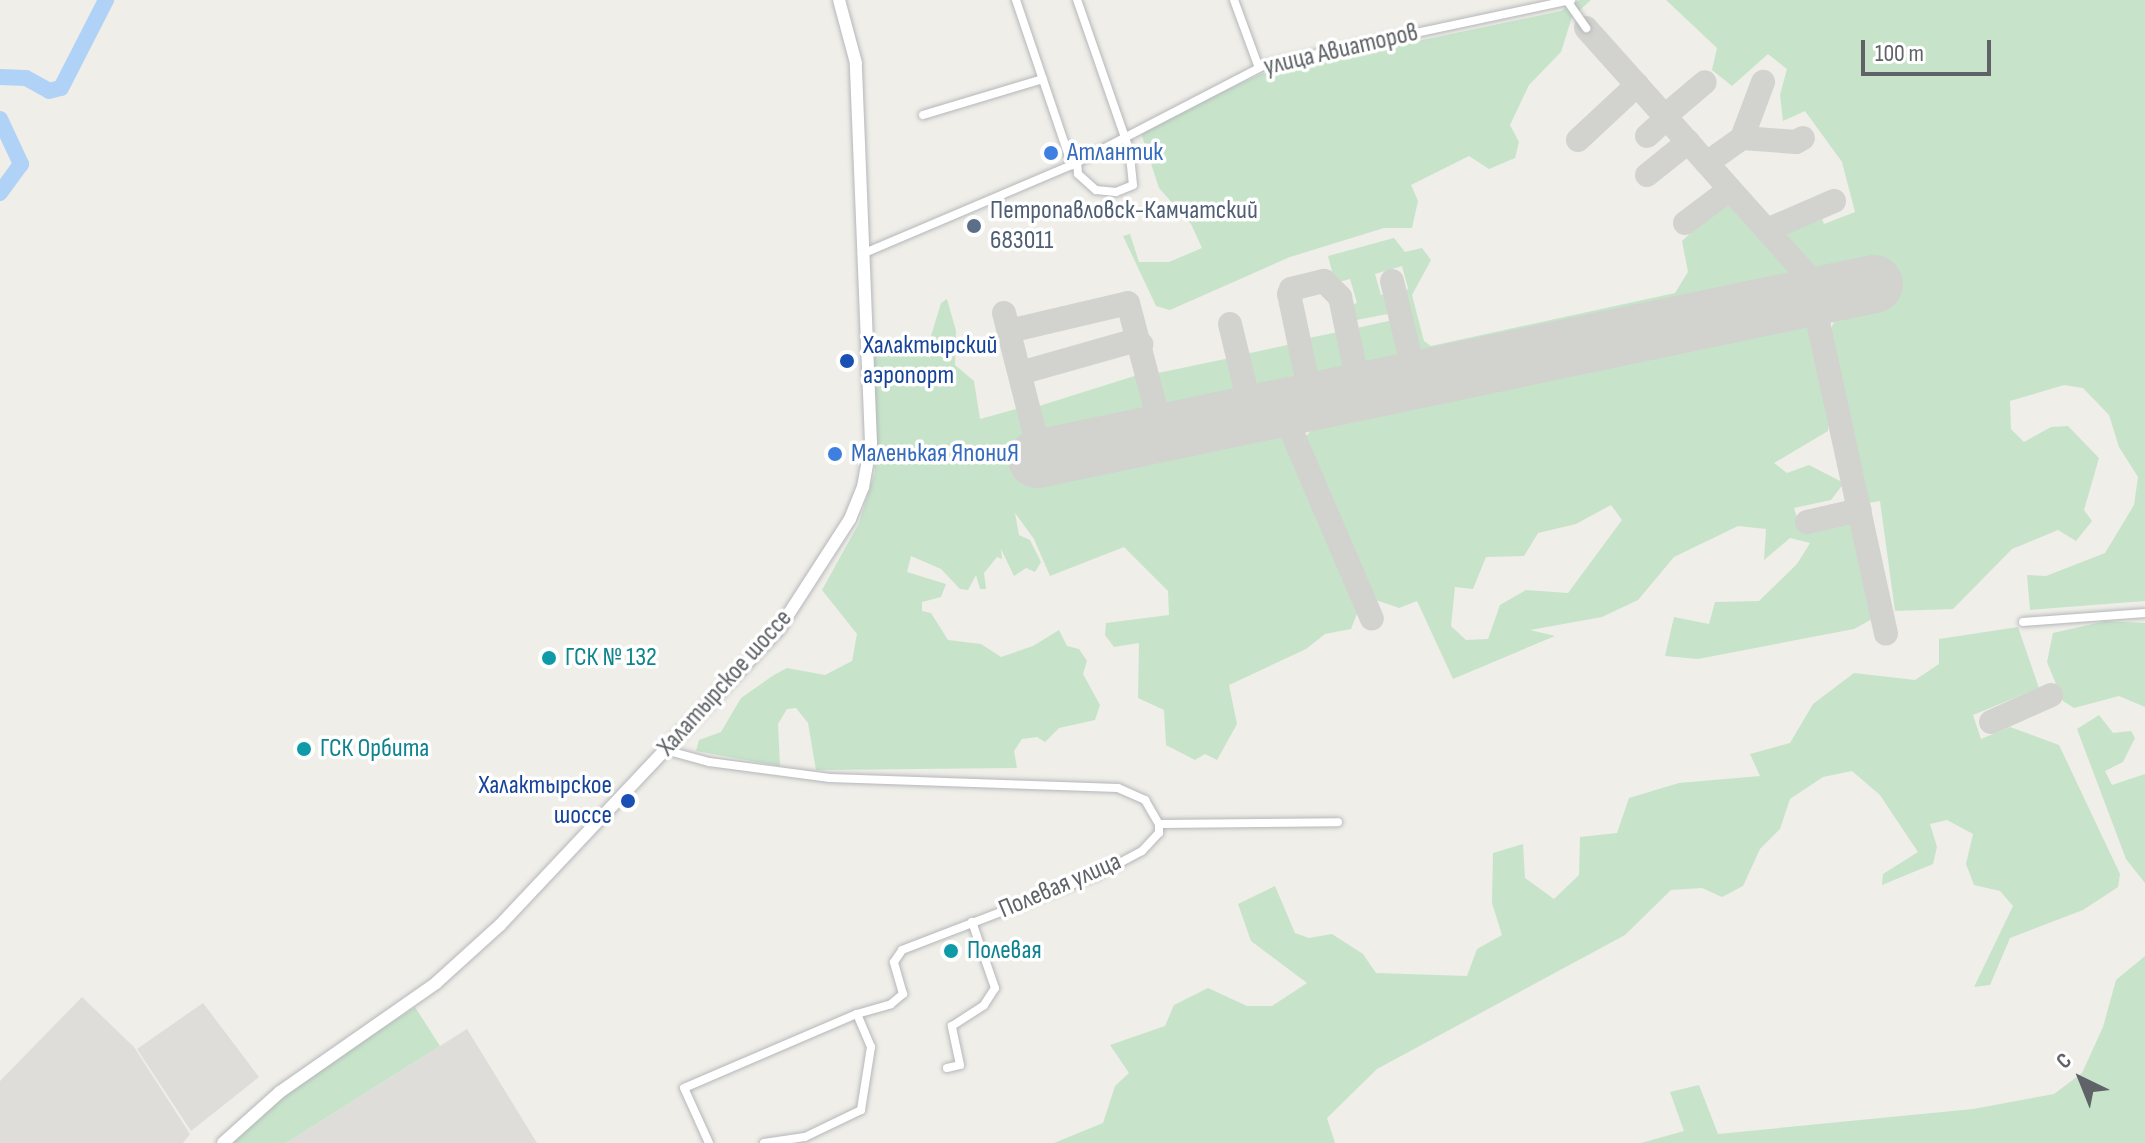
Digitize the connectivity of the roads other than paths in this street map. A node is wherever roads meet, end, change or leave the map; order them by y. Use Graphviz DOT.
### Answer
graph roads {
  1 [pos="839,0"];
  2 [pos="1016,0"];
  3 [pos="1077,0"];
  4 [pos="1234,0"];
  5 [pos="1570,1"];
  6 [pos="1586,28"];
  7 [pos="1259,68"];
  8 [pos="1043,79"];
  9 [pos="923,115"];
  10 [pos="1124,138"];
  11 [pos="1075,164"];
  12 [pos="862,254"];
  13 [pos="2145,613"];
  14 [pos="2023,622"];
  15 [pos="665,750"];
  16 [pos="1338,822"];
  17 [pos="1159,824"];
  18 [pos="972,922"];
  19 [pos="857,1014"];
  20 [pos="947,1068"];
  21 [pos="810,1139"];
  22 [pos="223,1143"];
  23 [pos="709,1143"];
  24 [pos="764,1143"];
  1 -- 12 [label="street, Халатырское шоссе"];
  2 -- 8 [label="street"];
  3 -- 10 [label="street"];
  4 -- 7 [label="street"];
  5 -- 6 [label="street"];
  5 -- 7 [label="street, улица Авиаторов"];
  7 -- 10 [label="street, улица Авиаторов"];
  8 -- 9 [label="street"];
  8 -- 11 [label="street"];
  10 -- 11 [label="street, улица Авиаторов"];
  10 -- 11 [label="street"];
  11 -- 12 [label="street, улица Авиаторов"];
  12 -- 15 [label="street, Халатырское шоссе"];
  13 -- 14 [label="street"];
  15 -- 17 [label="street"];
  15 -- 22 [label="street, Халатырское шоссе"];
  16 -- 17 [label="street"];
  17 -- 18 [label="street, Полевая улица"];
  18 -- 19 [label="street, Полевая улица"];
  18 -- 20 [label="street"];
  19 -- 21 [label="street"];
  19 -- 23 [label="street"];
  21 -- 24 [label="street"];
}
